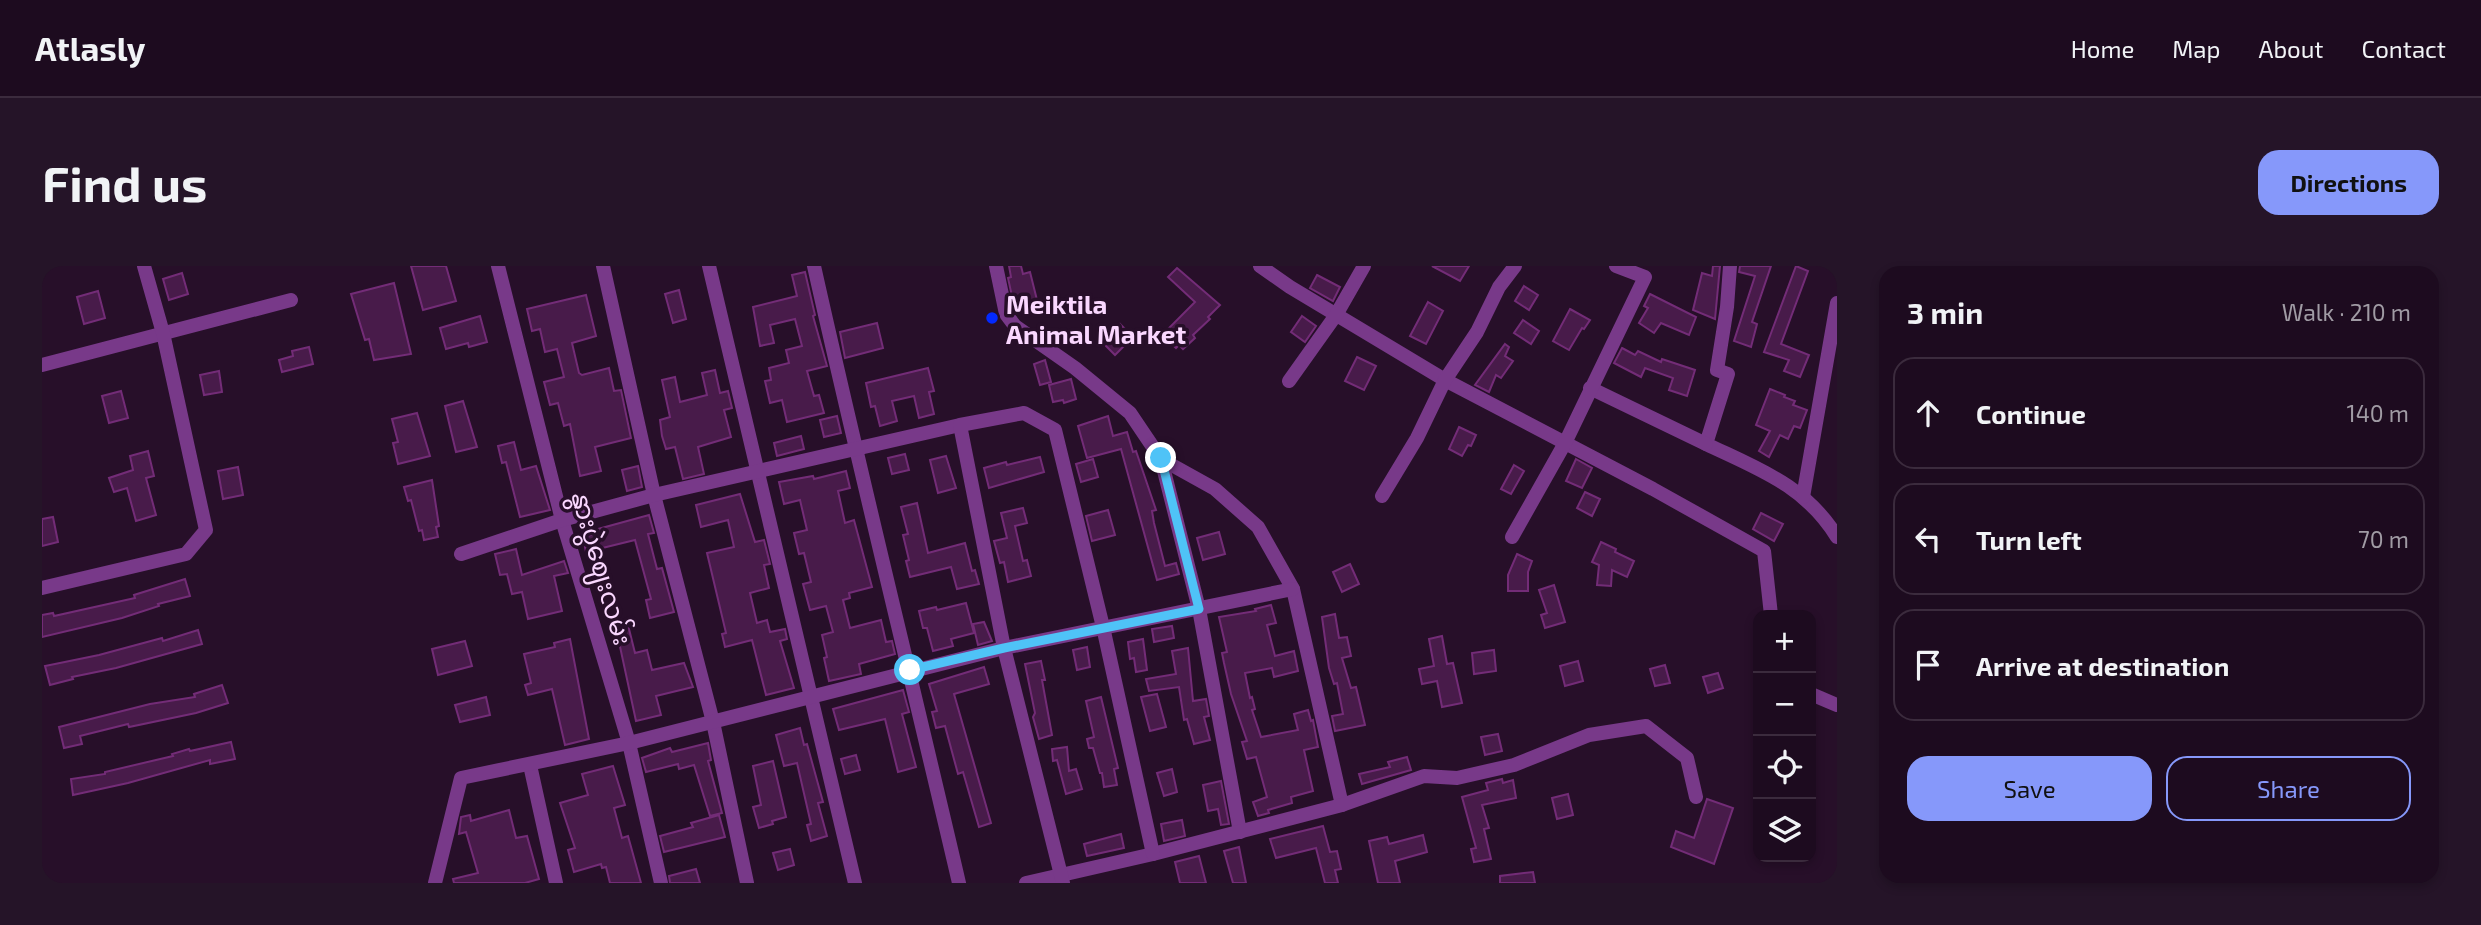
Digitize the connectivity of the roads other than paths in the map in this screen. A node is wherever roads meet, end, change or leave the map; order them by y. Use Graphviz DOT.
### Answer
graph roads {
  1 [pos="144,266"];
  2 [pos="498,266"];
  3 [pos="603,266"];
  4 [pos="709,266"];
  5 [pos="814,266"];
  6 [pos="996,266"];
  7 [pos="1260,266"];
  8 [pos="1364,266"];
  9 [pos="1515,266"];
  10 [pos="1616,266"];
  11 [pos="1730,266"];
  12 [pos="290,300"];
  13 [pos="1837,303"];
  14 [pos="1336,315"];
  15 [pos="163,333"];
  16 [pos="42,365"];
  17 [pos="1445,380"];
  18 [pos="1289,381"];
  19 [pos="1590,388"];
  20 [pos="960,425"];
  21 [pos="1565,443"];
  22 [pos="1706,444"];
  23 [pos="855,450"];
  24 [pos="1161,458"];
  25 [pos="757,472"];
  26 [pos="654,495"];
  27 [pos="1382,496"];
  28 [pos="1803,497"];
  29 [pos="562,520"];
  30 [pos="1512,537"];
  31 [pos="1837,537"];
  32 [pos="461,554"];
  33 [pos="42,588"];
  34 [pos="1293,589"];
  35 [pos="1199,609"];
  36 [pos="1770,610"];
  37 [pos="1103,627"];
  38 [pos="1004,648"];
  39 [pos="910,670"];
  40 [pos="812,696"];
  41 [pos="1816,696"];
  42 [pos="1837,705"];
  43 [pos="713,722"];
  44 [pos="629,743"];
  45 [pos="530,765"];
  46 [pos="1696,797"];
  47 [pos="1342,805"];
  48 [pos="1240,832"];
  49 [pos="1153,854"];
  50 [pos="1062,879"];
  51 [pos="435,883"];
  52 [pos="556,883"];
  53 [pos="661,883"];
  54 [pos="747,883"];
  55 [pos="855,883"];
  56 [pos="959,883"];
  57 [pos="1026,883"];
  1 -- 15 [label="street"];
  2 -- 29 [label="street, နွားပွဲဈေးလမ်း"];
  3 -- 26 [label="street"];
  4 -- 25 [label="street"];
  5 -- 23 [label="street"];
  6 -- 24 [label="street"];
  7 -- 14 [label="street"];
  8 -- 14 [label="street"];
  9 -- 17 [label="street"];
  10 -- 19 [label="street"];
  11 -- 22 [label="street"];
  12 -- 15 [label="street"];
  13 -- 28 [label="street"];
  14 -- 17 [label="street"];
  14 -- 18 [label="street"];
  15 -- 16 [label="street"];
  15 -- 33 [label="street"];
  17 -- 21 [label="street"];
  17 -- 27 [label="street"];
  19 -- 21 [label="street"];
  19 -- 22 [label="street"];
  20 -- 23 [label="street"];
  20 -- 37 [label="street"];
  20 -- 38 [label="street"];
  21 -- 30 [label="street"];
  21 -- 36 [label="street"];
  22 -- 28 [label="street"];
  23 -- 25 [label="street"];
  23 -- 39 [label="street"];
  24 -- 34 [label="street"];
  24 -- 35 [label="street"];
  25 -- 26 [label="street"];
  25 -- 40 [label="street"];
  26 -- 29 [label="street"];
  26 -- 43 [label="street"];
  28 -- 31 [label="street"];
  29 -- 32 [label="street"];
  29 -- 44 [label="street, နွားပွဲဈေးလမ်း"];
  34 -- 35 [label="street"];
  34 -- 47 [label="street"];
  35 -- 37 [label="street"];
  35 -- 48 [label="street"];
  37 -- 38 [label="street"];
  37 -- 49 [label="street"];
  38 -- 39 [label="street"];
  38 -- 50 [label="street"];
  39 -- 40 [label="street"];
  39 -- 56 [label="street"];
  40 -- 43 [label="street"];
  40 -- 55 [label="street"];
  41 -- 42 [label="street"];
  43 -- 44 [label="street"];
  43 -- 54 [label="street"];
  44 -- 45 [label="street"];
  44 -- 53 [label="street, နွားပွဲဈေးလမ်း"];
  45 -- 51 [label="street"];
  45 -- 52 [label="street"];
  46 -- 47 [label="street"];
  47 -- 48 [label="street"];
  48 -- 49 [label="street"];
  49 -- 50 [label="street"];
  50 -- 57 [label="street"];
}
